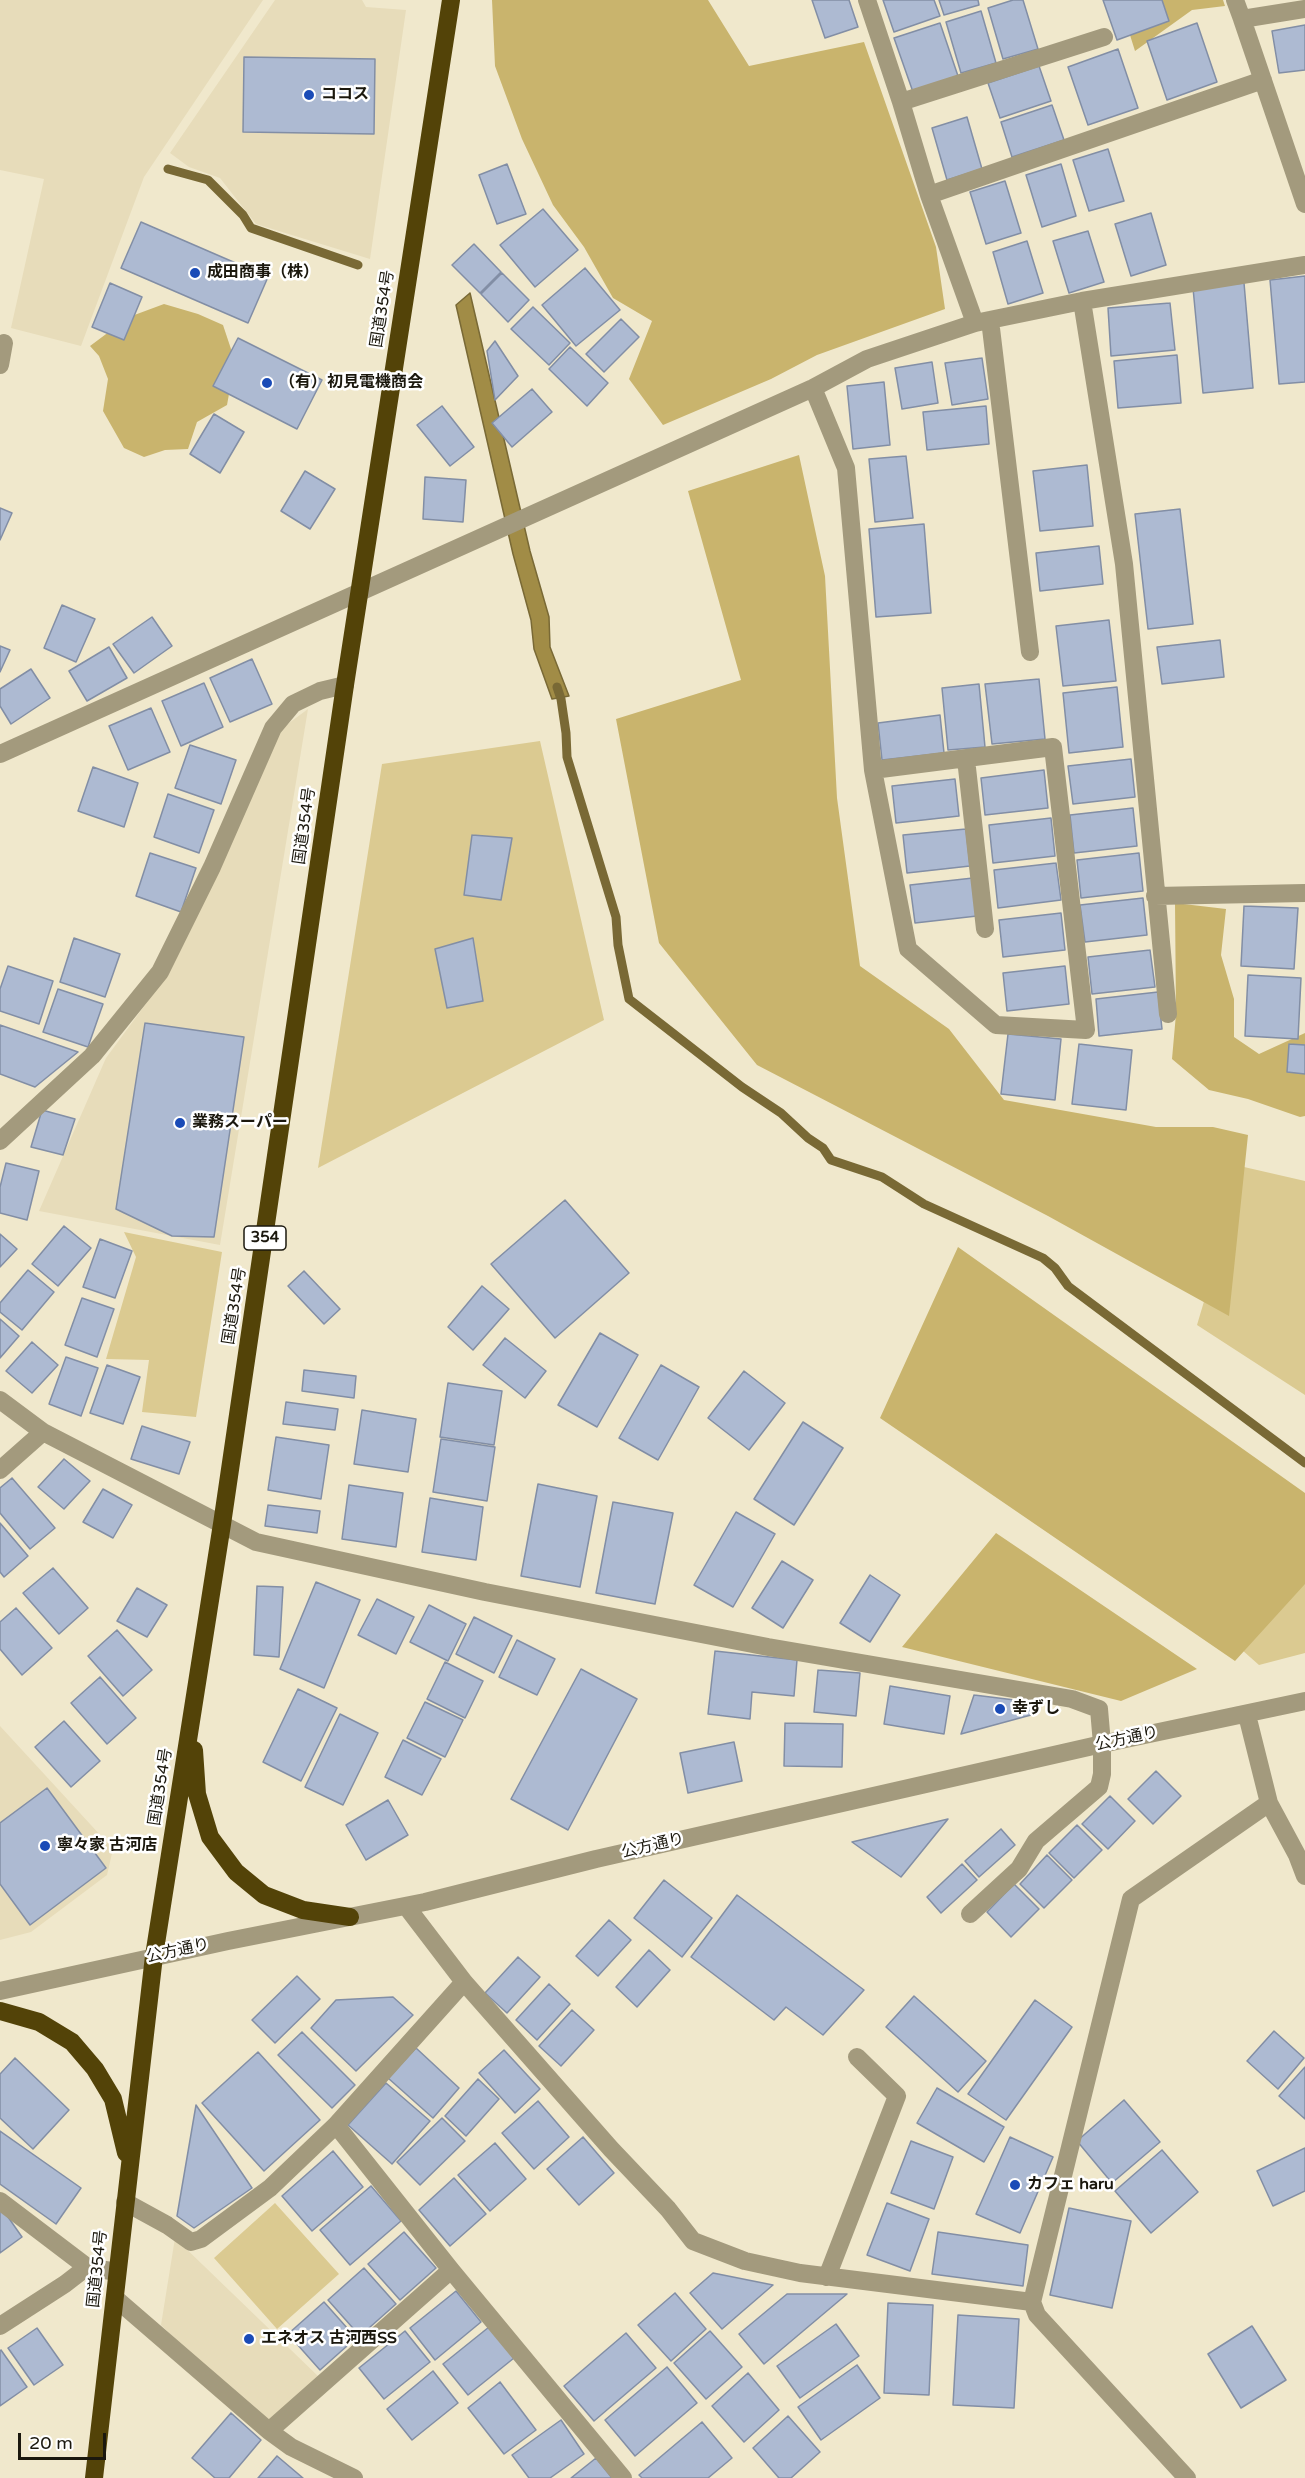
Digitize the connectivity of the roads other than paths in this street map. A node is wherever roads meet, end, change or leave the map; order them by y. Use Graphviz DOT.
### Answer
graph roads {
  1 [pos="451,0"];
  2 [pos="867,0"];
  3 [pos="1235,0"];
  4 [pos="1305,9"];
  5 [pos="1242,19"];
  6 [pos="1104,37"];
  7 [pos="1263,80"];
  8 [pos="901,102"];
  9 [pos="929,195"];
  10 [pos="1305,204"];
  11 [pos="1305,265"];
  12 [pos="1082,301"];
  13 [pos="982,321"];
  14 [pos="4,343"];
  15 [pos="0,365"];
  16 [pos="813,388"];
  17 [pos="360,591"];
  18 [pos="1030,652"];
  19 [pos="345,685"];
  20 [pos="0,754"];
  21 [pos="966,759"];
  22 [pos="873,770"];
  23 [pos="1305,893"];
  24 [pos="1155,896"];
  25 [pos="985,929"];
  26 [pos="1168,1014"];
  27 [pos="0,1141"];
  28 [pos="0,1400"];
  29 [pos="42,1432"];
  30 [pos="0,1470"];
  31 [pos="222,1524"];
  32 [pos="1305,1701"];
  33 [pos="192,1715"];
  34 [pos="1247,1715"];
  35 [pos="1102,1743"];
  36 [pos="1269,1803"];
  37 [pos="1305,1876"];
  38 [pos="406,1906"];
  39 [pos="970,1914"];
  40 [pos="350,1917"];
  41 [pos="154,1956"];
  42 [pos="464,1982"];
  43 [pos="0,1990"];
  44 [pos="0,2011"];
  45 [pos="857,2057"];
  46 [pos="336,2125"];
  47 [pos="129,2163"];
  48 [pos="0,2201"];
  49 [pos="125,2202"];
  50 [pos="87,2267"];
  51 [pos="451,2270"];
  52 [pos="117,2272"];
  53 [pos="827,2277"];
  54 [pos="115,2298"];
  55 [pos="1032,2302"];
  56 [pos="0,2326"];
  57 [pos="269,2431"];
  58 [pos="94,2478"];
  59 [pos="354,2478"];
  60 [pos="623,2478"];
  61 [pos="1187,2478"];
  1 -- 17 [label="highway, 国道354号 / 354"];
  2 -- 8 [label="street"];
  3 -- 5 [label="street"];
  4 -- 5 [label="street"];
  5 -- 7 [label="street"];
  6 -- 8 [label="street"];
  7 -- 9 [label="street"];
  7 -- 10 [label="street"];
  8 -- 9 [label="street"];
  9 -- 13 [label="street"];
  11 -- 12 [label="street"];
  12 -- 13 [label="street"];
  12 -- 24 [label="street"];
  13 -- 16 [label="street"];
  13 -- 18 [label="street"];
  14 -- 15 [label="street"];
  16 -- 17 [label="street"];
  16 -- 22 [label="street"];
  17 -- 19 [label="highway, 国道354号 / 354"];
  17 -- 20 [label="street"];
  19 -- 27 [label="street"];
  19 -- 31 [label="highway, 国道354号 / 354"];
  21 -- 22 [label="street"];
  21 -- 22 [label="street"];
  21 -- 25 [label="street"];
  23 -- 24 [label="street"];
  24 -- 26 [label="street"];
  28 -- 29 [label="street"];
  29 -- 30 [label="street"];
  29 -- 31 [label="street"];
  31 -- 33 [label="highway, 国道354号 / 354"];
  31 -- 35 [label="street"];
  32 -- 34 [label="street, 公方通り"];
  33 -- 40 [label="highway"];
  33 -- 41 [label="highway, 国道354号 / 354"];
  34 -- 35 [label="street, 公方通り"];
  34 -- 36 [label="street"];
  35 -- 38 [label="street, 公方通り"];
  35 -- 39 [label="street"];
  36 -- 37 [label="street"];
  36 -- 55 [label="street"];
  38 -- 40 [label="street, 公方通り"];
  38 -- 42 [label="street"];
  40 -- 41 [label="street, 公方通り"];
  41 -- 43 [label="street, 公方通り"];
  41 -- 47 [label="highway, 国道354号 / 354"];
  42 -- 46 [label="street"];
  42 -- 53 [label="street"];
  44 -- 47 [label="highway"];
  45 -- 53 [label="street"];
  46 -- 49 [label="street"];
  46 -- 51 [label="street"];
  47 -- 49 [label="highway, 国道354号 / 354"];
  48 -- 50 [label="street"];
  49 -- 52 [label="highway, 国道354号 / 354"];
  50 -- 52 [label="street"];
  50 -- 56 [label="street"];
  51 -- 57 [label="street"];
  51 -- 60 [label="street"];
  52 -- 54 [label="highway, 国道354号 / 354"];
  53 -- 55 [label="street"];
  54 -- 57 [label="street"];
  54 -- 58 [label="highway, 国道354号 / 354"];
  55 -- 61 [label="street"];
  57 -- 59 [label="street"];
}
